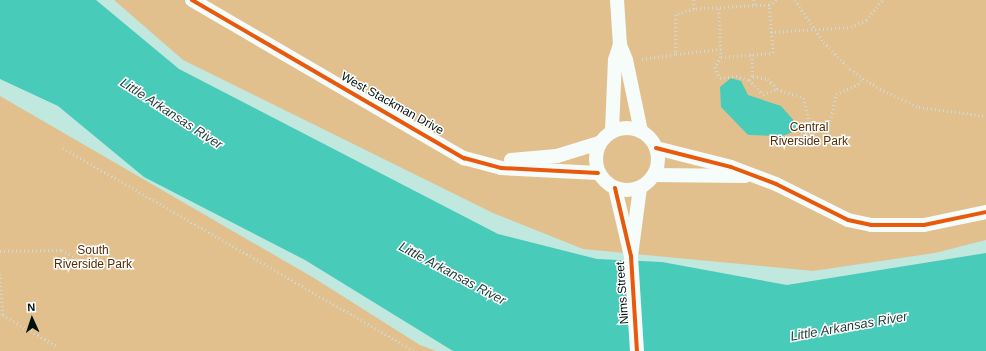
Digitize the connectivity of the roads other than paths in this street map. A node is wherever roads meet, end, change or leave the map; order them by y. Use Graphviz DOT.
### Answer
graph roads {
  1 [pos="192,0"];
  2 [pos="617,0"];
  3 [pos="620,45"];
  4 [pos="612,131"];
  5 [pos="641,131"];
  6 [pos="599,143"];
  7 [pos="451,147"];
  8 [pos="656,148"];
  9 [pos="598,174"];
  10 [pos="654,175"];
  11 [pos="750,176"];
  12 [pos="615,188"];
  13 [pos="640,188"];
  14 [pos="986,212"];
  15 [pos="631,256"];
  16 [pos="637,351"];
  1 -- 7 [label="street, West Stackman Drive"];
  2 -- 3 [label="street"];
  3 -- 4 [label="street"];
  3 -- 5 [label="street"];
  4 -- 5 [label="street"];
  4 -- 6 [label="street"];
  5 -- 8 [label="street"];
  6 -- 7 [label="street, West Stackman Drive"];
  6 -- 9 [label="street"];
  7 -- 9 [label="street, West Stackman Drive"];
  8 -- 10 [label="street"];
  8 -- 11 [label="street"];
  9 -- 12 [label="street"];
  10 -- 11 [label="street"];
  10 -- 13 [label="street"];
  11 -- 14 [label="street"];
  12 -- 13 [label="street"];
  12 -- 15 [label="street, Nims Street"];
  13 -- 15 [label="street, Nims Street"];
  15 -- 16 [label="street, Nims Street"];
}
